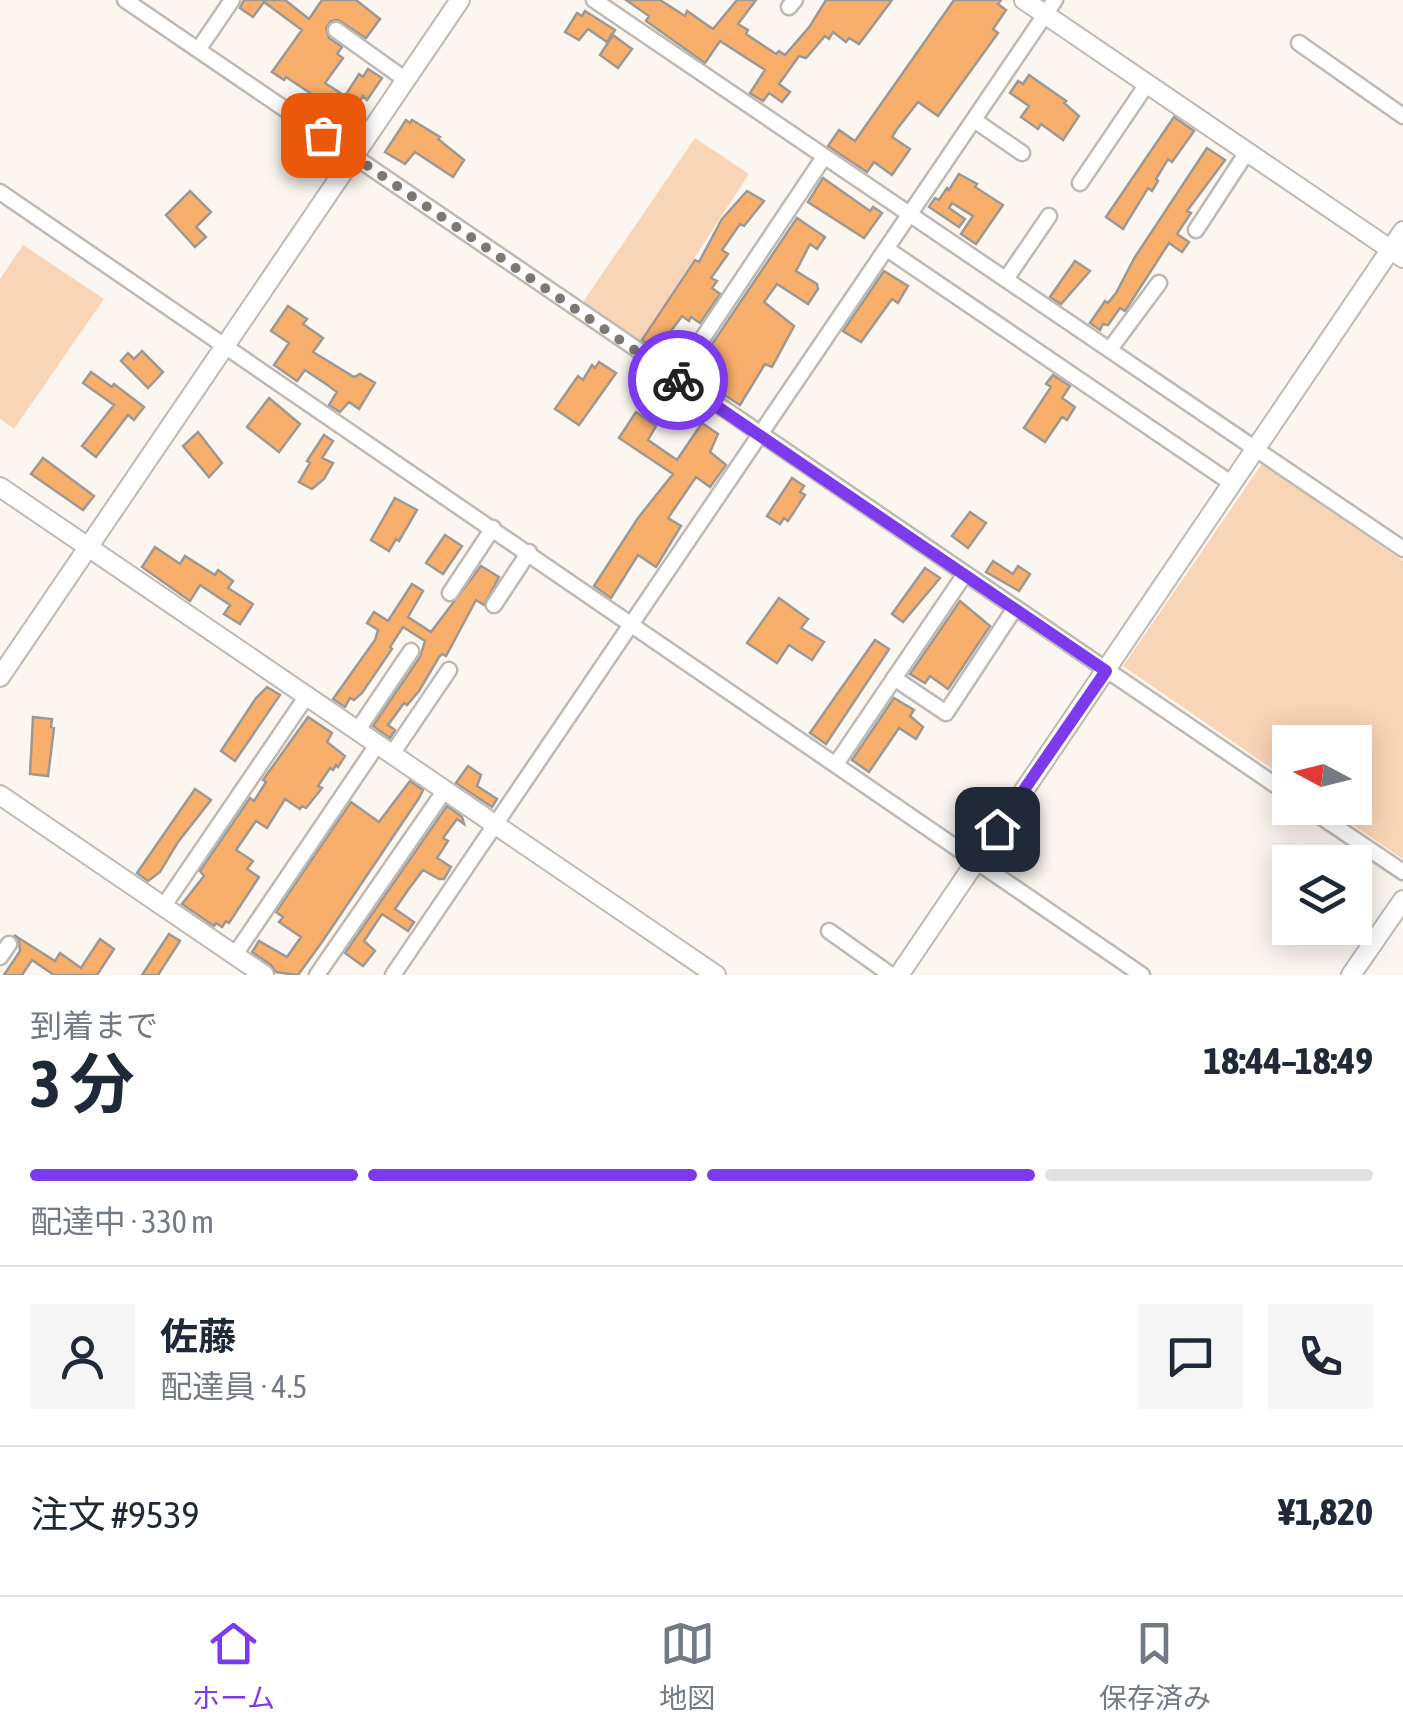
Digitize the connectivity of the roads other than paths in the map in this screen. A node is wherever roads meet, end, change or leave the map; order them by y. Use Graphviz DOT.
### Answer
graph roads {
  1 [pos="125,0"];
  2 [pos="232,0"];
  3 [pos="460,0"];
  4 [pos="594,0"];
  5 [pos="1024,0"];
  6 [pos="1051,7"];
  7 [pos="336,30"];
  8 [pos="1299,42"];
  9 [pos="198,50"];
  10 [pos="406,80"];
  11 [pos="1147,84"];
  12 [pos="1403,116"];
  13 [pos="974,120"];
  14 [pos="1248,152"];
  15 [pos="1022,153"];
  16 [pos="354,156"];
  17 [pos="824,157"];
  18 [pos="1080,182"];
  19 [pos="0,192"];
  20 [pos="910,214"];
  21 [pos="1049,216"];
  22 [pos="1196,230"];
  23 [pos="1403,231"];
  24 [pos="887,249"];
  25 [pos="1397,254"];
  26 [pos="1006,279"];
  27 [pos="1159,283"];
  28 [pos="224,346"];
  29 [pos="1110,350"];
  30 [pos="676,378"];
  31 [pos="760,433"];
  32 [pos="1256,448"];
  33 [pos="1231,482"];
  34 [pos="0,487"];
  35 [pos="493,528"];
  36 [pos="88,547"];
  37 [pos="1403,549"];
  38 [pos="529,552"];
  39 [pos="965,574"];
  40 [pos="450,593"];
  41 [pos="494,604"];
  42 [pos="1015,608"];
  43 [pos="632,624"];
  44 [pos="411,651"];
  45 [pos="449,670"];
  46 [pos="1106,671"];
  47 [pos="0,676"];
  48 [pos="894,678"];
  49 [pos="306,697"];
  50 [pos="357,731"];
  51 [pos="384,749"];
  52 [pos="836,764"];
  53 [pos="1272,784"];
  54 [pos="444,790"];
  55 [pos="0,795"];
  56 [pos="494,824"];
  57 [pos="1333,825"];
  58 [pos="976,861"];
  59 [pos="1403,872"];
  60 [pos="1403,900"];
  61 [pos="163,907"];
  62 [pos="828,932"];
  63 [pos="234,956"];
  64 [pos="264,975"];
  65 [pos="317,975"];
  66 [pos="393,975"];
  67 [pos="716,975"];
  68 [pos="891,975"];
  69 [pos="899,975"];
  70 [pos="1142,975"];
  71 [pos="1351,975"];
  1 -- 9 [label="street"];
  2 -- 9 [label="street"];
  3 -- 10 [label="street"];
  4 -- 17 [label="street"];
  5 -- 6 [label="street"];
  6 -- 11 [label="street"];
  6 -- 13 [label="street"];
  7 -- 10 [label="street"];
  8 -- 12 [label="street"];
  9 -- 16 [label="street"];
  10 -- 16 [label="street"];
  11 -- 14 [label="street"];
  11 -- 18 [label="street"];
  13 -- 15 [label="street"];
  13 -- 20 [label="street"];
  14 -- 22 [label="street"];
  14 -- 25 [label="street"];
  16 -- 28 [label="street"];
  16 -- 30 [label="street"];
  17 -- 20 [label="street"];
  17 -- 30 [label="street"];
  19 -- 28 [label="street"];
  20 -- 24 [label="street"];
  20 -- 26 [label="street"];
  21 -- 26 [label="street"];
  23 -- 25 [label="street"];
  24 -- 31 [label="street"];
  24 -- 33 [label="street"];
  25 -- 32 [label="street"];
  26 -- 29 [label="street"];
  27 -- 29 [label="street"];
  28 -- 35 [label="street"];
  28 -- 36 [label="street"];
  29 -- 32 [label="street"];
  30 -- 31 [label="street"];
  31 -- 39 [label="street"];
  31 -- 43 [label="street"];
  32 -- 33 [label="street"];
  32 -- 37 [label="street"];
  33 -- 46 [label="street"];
  34 -- 36 [label="street"];
  35 -- 38 [label="street"];
  35 -- 40 [label="street"];
  36 -- 47 [label="street"];
  36 -- 49 [label="street"];
  38 -- 41 [label="street"];
  38 -- 43 [label="street"];
  39 -- 42 [label="street"];
  39 -- 48 [label="street"];
  42 -- 46 [label="street"];
  42 -- 48 [label="street"];
  43 -- 52 [label="street"];
  43 -- 56 [label="street"];
  44 -- 50 [label="street"];
  45 -- 51 [label="street"];
  46 -- 53 [label="street"];
  46 -- 58 [label="street"];
  48 -- 52 [label="street"];
  49 -- 50 [label="street"];
  49 -- 61 [label="street"];
  50 -- 51 [label="street"];
  51 -- 54 [label="street"];
  51 -- 63 [label="street"];
  52 -- 58 [label="street"];
  54 -- 56 [label="street"];
  54 -- 65 [label="street"];
  55 -- 61 [label="street"];
  56 -- 66 [label="street"];
  56 -- 67 [label="street"];
  57 -- 59 [label="street"];
  58 -- 69 [label="street"];
  58 -- 70 [label="street"];
  60 -- 71 [label="street"];
  61 -- 63 [label="street"];
  62 -- 68 [label="street"];
  63 -- 64 [label="street"];
}
